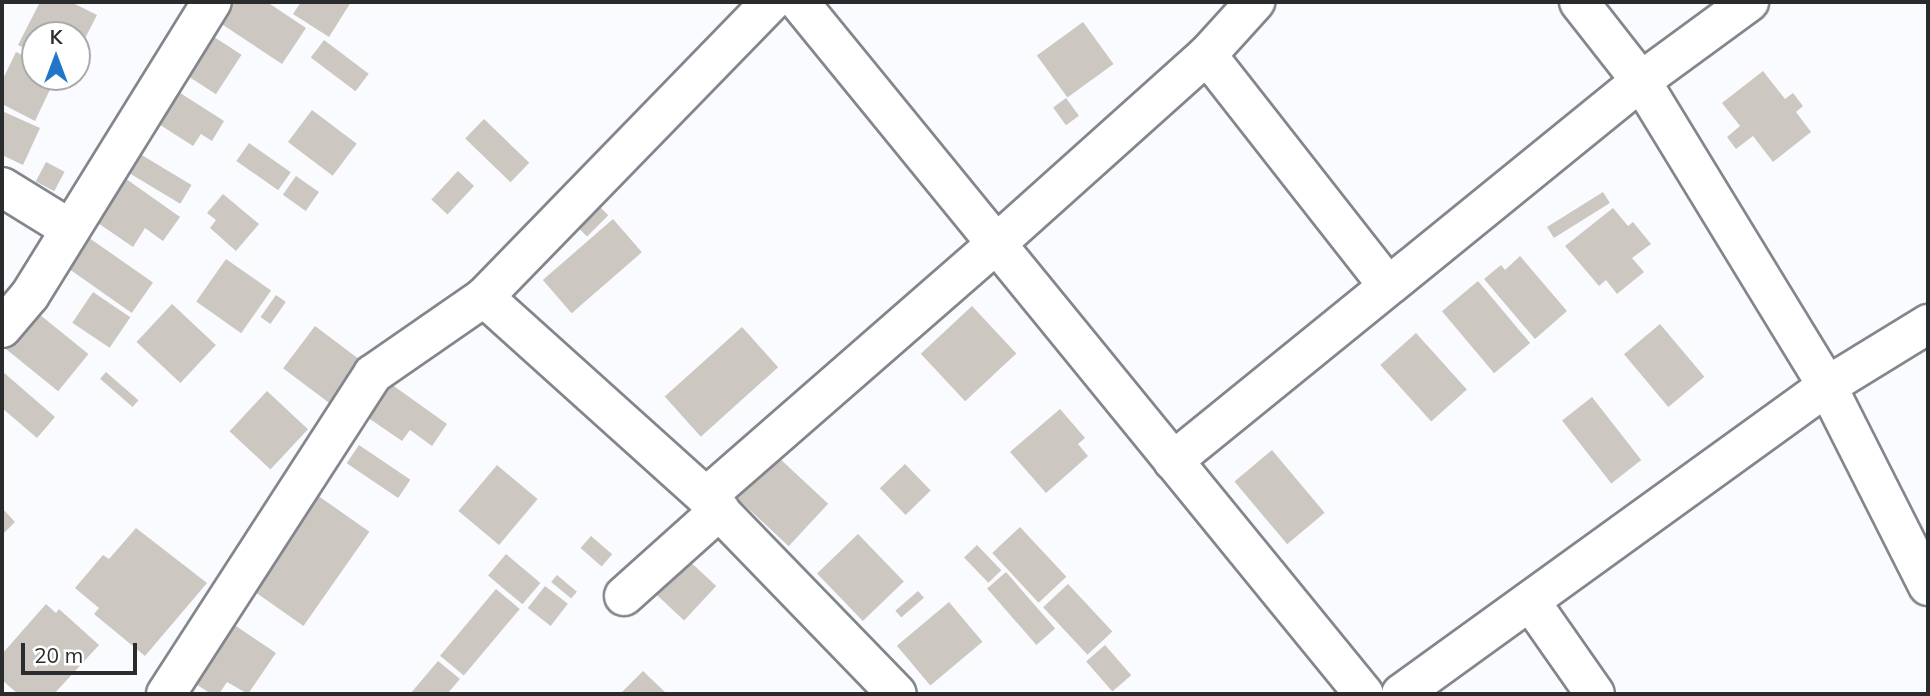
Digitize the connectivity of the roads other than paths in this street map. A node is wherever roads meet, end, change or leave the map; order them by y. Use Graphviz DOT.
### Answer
graph roads {
  1 [pos="212,2"];
  2 [pos="771,2"];
  3 [pos="799,2"];
  4 [pos="1255,2"];
  5 [pos="1579,2"];
  6 [pos="1749,2"];
  7 [pos="1207,55"];
  8 [pos="1641,81"];
  9 [pos="2,187"];
  10 [pos="70,229"];
  11 [pos="996,244"];
  12 [pos="1388,286"];
  13 [pos="484,297"];
  14 [pos="1928,324"];
  15 [pos="2,328"];
  16 [pos="1827,386"];
  17 [pos="1173,461"];
  18 [pos="713,503"];
  19 [pos="1928,586"];
  20 [pos="624,596"];
  21 [pos="1530,601"];
  22 [pos="166,694"];
  23 [pos="897,694"];
  24 [pos="1364,694"];
  25 [pos="1401,694"];
  26 [pos="1595,694"];
  1 -- 10 [label="street"];
  2 -- 13 [label="street"];
  3 -- 11 [label="street"];
  4 -- 7 [label="street"];
  5 -- 8 [label="street"];
  6 -- 8 [label="street"];
  7 -- 11 [label="street"];
  7 -- 12 [label="street"];
  8 -- 12 [label="street"];
  8 -- 16 [label="street"];
  9 -- 10 [label="street"];
  10 -- 15 [label="street"];
  11 -- 17 [label="street"];
  11 -- 18 [label="street"];
  12 -- 17 [label="street"];
  13 -- 18 [label="street"];
  13 -- 22 [label="street"];
  14 -- 16 [label="street"];
  16 -- 19 [label="street"];
  16 -- 21 [label="street"];
  17 -- 24 [label="street"];
  18 -- 20 [label="street"];
  18 -- 23 [label="street"];
  21 -- 25 [label="street"];
  21 -- 26 [label="street"];
}
